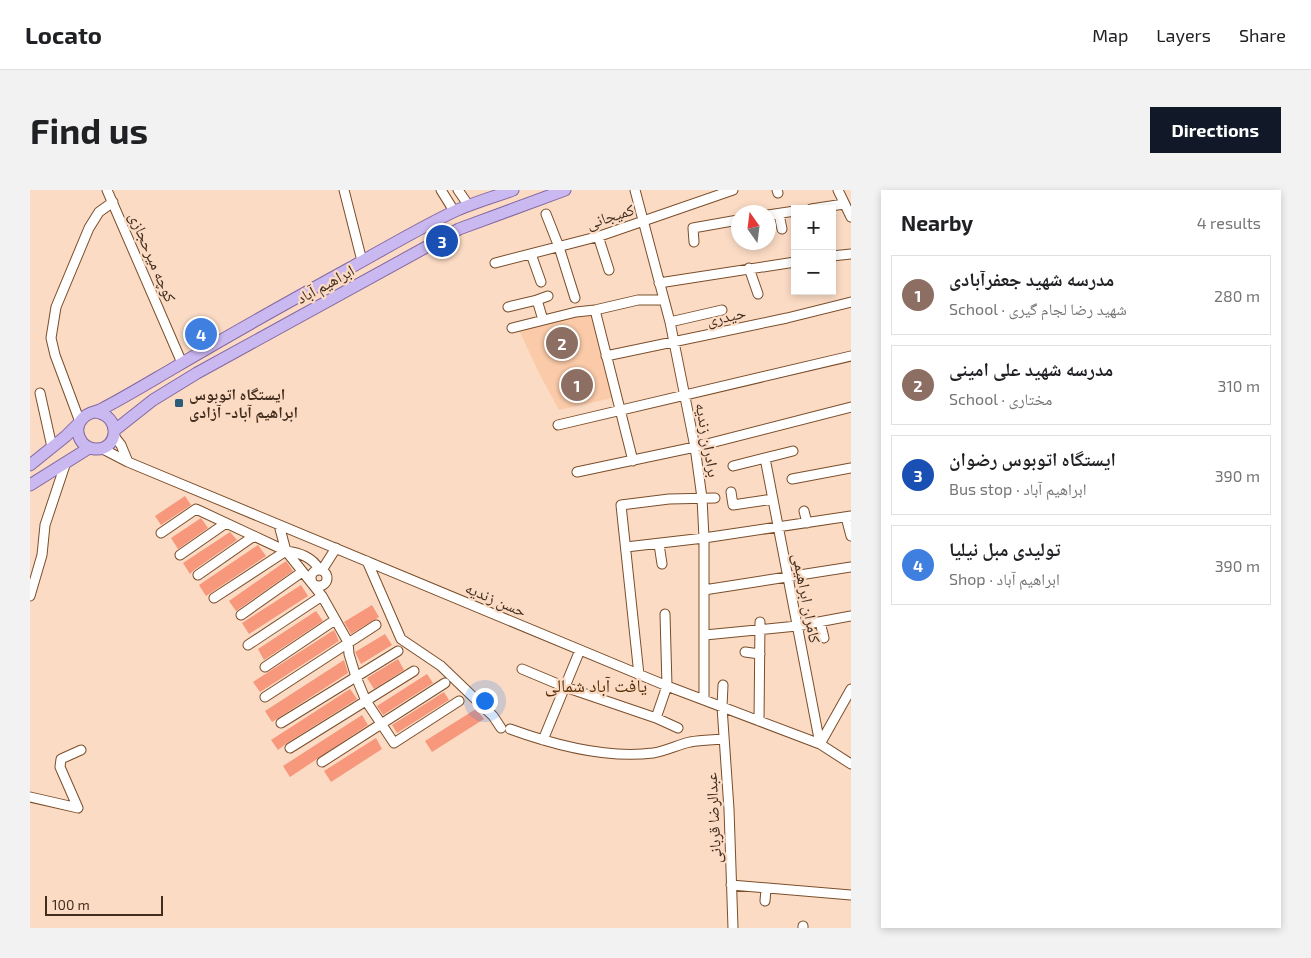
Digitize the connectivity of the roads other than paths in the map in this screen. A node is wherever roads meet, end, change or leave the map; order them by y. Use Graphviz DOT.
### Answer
graph roads {
  1 [pos="107,190"];
  2 [pos="344,190"];
  3 [pos="441,190"];
  4 [pos="458,190"];
  5 [pos="514,190"];
  6 [pos="565,190"];
  7 [pos="635,190"];
  8 [pos="733,190"];
  9 [pos="838,190"];
  10 [pos="113,202"];
  11 [pos="844,204"];
  12 [pos="836,205"];
  13 [pos="468,206"];
  14 [pos="454,211"];
  15 [pos="791,212"];
  16 [pos="546,214"];
  17 [pos="776,214"];
  18 [pos="779,214"];
  19 [pos="851,216"];
  20 [pos="644,221"];
  21 [pos="731,221"];
  22 [pos="782,229"];
  23 [pos="598,236"];
  24 [pos="694,242"];
  25 [pos="559,247"];
  26 [pos="531,254"];
  27 [pos="851,254"];
  28 [pos="836,256"];
  29 [pos="362,261"];
  30 [pos="791,263"];
  31 [pos="495,264"];
  32 [pos="749,268"];
  33 [pos="609,270"];
  34 [pos="541,282"];
  35 [pos="659,283"];
  36 [pos="758,294"];
  37 [pos="548,296"];
  38 [pos="574,298"];
  39 [pos="537,300"];
  40 [pos="664,300"];
  41 [pos="851,302"];
  42 [pos="508,307"];
  43 [pos="595,310"];
  44 [pos="722,310"];
  45 [pos="543,320"];
  46 [pos="670,322"];
  47 [pos="512,328"];
  48 [pos="674,342"];
  49 [pos="606,356"];
  50 [pos="851,356"];
  51 [pos="182,363"];
  52 [pos="40,393"];
  53 [pos="684,396"];
  54 [pos="851,408"];
  55 [pos="620,411"];
  56 [pos="94,412"];
  57 [pos="80,422"];
  58 [pos="558,425"];
  59 [pos="114,433"];
  60 [pos="52,447"];
  61 [pos="695,447"];
  62 [pos="89,448"];
  63 [pos="101,448"];
  64 [pos="793,451"];
  65 [pos="765,458"];
  66 [pos="633,461"];
  67 [pos="66,462"];
  68 [pos="128,462"];
  69 [pos="30,465"];
  70 [pos="733,466"];
  71 [pos="851,468"];
  72 [pos="576,472"];
  73 [pos="792,479"];
  74 [pos="30,485"];
  75 [pos="731,492"];
  76 [pos="702,498"];
  77 [pos="716,498"];
  78 [pos="772,499"];
  79 [pos="804,511"];
  80 [pos="848,517"];
  81 [pos="226,523"];
  82 [pos="807,523"];
  83 [pos="279,524"];
  84 [pos="778,527"];
  85 [pos="161,533"];
  86 [pos="254,536"];
  87 [pos="851,536"];
  88 [pos="704,538"];
  89 [pos="659,544"];
  90 [pos="626,547"];
  91 [pos="336,548"];
  92 [pos="286,551"];
  93 [pos="180,555"];
  94 [pos="367,561"];
  95 [pos="662,564"];
  96 [pos="851,566"];
  97 [pos="321,570"];
  98 [pos="302,572"];
  99 [pos="198,575"];
  100 [pos="788,576"];
  101 [pos="312,582"];
  102 [pos="704,590"];
  103 [pos="30,596"];
  104 [pos="322,596"];
  105 [pos="214,598"];
  106 [pos="665,614"];
  107 [pos="241,615"];
  108 [pos="851,616"];
  109 [pos="335,620"];
  110 [pos="820,622"];
  111 [pos="376,625"];
  112 [pos="760,626"];
  113 [pos="797,626"];
  114 [pos="705,635"];
  115 [pos="824,638"];
  116 [pos="348,642"];
  117 [pos="248,645"];
  118 [pos="580,650"];
  119 [pos="398,651"];
  120 [pos="744,652"];
  121 [pos="760,654"];
  122 [pos="265,666"];
  123 [pos="522,669"];
  124 [pos="414,671"];
  125 [pos="639,675"];
  126 [pos="356,677"];
  127 [pos="445,684"];
  128 [pos="722,685"];
  129 [pos="667,686"];
  130 [pos="565,687"];
  131 [pos="851,689"];
  132 [pos="265,697"];
  133 [pos="366,700"];
  134 [pos="704,700"];
  135 [pos="460,701"];
  136 [pos="722,707"];
  137 [pos="656,718"];
  138 [pos="759,721"];
  139 [pos="281,723"];
  140 [pos="381,724"];
  141 [pos="678,728"];
  142 [pos="724,739"];
  143 [pos="543,740"];
  144 [pos="820,744"];
  145 [pos="290,748"];
  146 [pos="81,750"];
  147 [pos="322,762"];
  148 [pos="851,764"];
  149 [pos="30,797"];
  150 [pos="731,885"];
  151 [pos="766,889"];
  152 [pos="851,895"];
  153 [pos="765,901"];
  154 [pos="733,928"];
  1 -- 10 [label="street, کوچه میرحجازی"];
  2 -- 29 [label="street"];
  3 -- 14 [label="street"];
  4 -- 13 [label="street"];
  5 -- 13 [label="main road, ابراهیم آباد"];
  6 -- 59 [label="main road, ابراهیم آباد"];
  7 -- 20 [label="street, برادران زندیه"];
  8 -- 20 [label="street, کمیجانی"];
  9 -- 11 [label="street"];
  10 -- 51 [label="street, کوچه میرحجازی"];
  10 -- 57 [label="street"];
  11 -- 12 [label="street"];
  11 -- 19 [label="street"];
  13 -- 14 [label="main road, ابراهیم آباد"];
  14 -- 29 [label="main road, ابراهیم آباد"];
  15 -- 18 [label="street"];
  16 -- 25 [label="street"];
  17 -- 18 [label="street"];
  18 -- 22 [label="street"];
  20 -- 23 [label="street, کمیجانی"];
  20 -- 35 [label="street, برادران زندیه"];
  21 -- 24 [label="street"];
  23 -- 25 [label="street, کمیجانی"];
  23 -- 33 [label="street"];
  25 -- 26 [label="street, کمیجانی"];
  25 -- 38 [label="street"];
  26 -- 31 [label="street, کمیجانی"];
  26 -- 34 [label="street"];
  27 -- 28 [label="street"];
  29 -- 51 [label="main road, ابراهیم آباد"];
  30 -- 32 [label="street"];
  32 -- 35 [label="street"];
  32 -- 36 [label="street"];
  35 -- 40 [label="street, برادران زندیه"];
  37 -- 39 [label="street"];
  39 -- 42 [label="street"];
  39 -- 45 [label="street"];
  40 -- 43 [label="street"];
  40 -- 46 [label="street, برادران زندیه"];
  41 -- 48 [label="street, حیدری"];
  43 -- 45 [label="street"];
  43 -- 49 [label="street"];
  44 -- 46 [label="street"];
  45 -- 47 [label="street"];
  46 -- 48 [label="street, برادران زندیه"];
  48 -- 49 [label="street, حیدری"];
  48 -- 53 [label="street, برادران زندیه"];
  49 -- 55 [label="street"];
  50 -- 53 [label="street"];
  51 -- 56 [label="main road, ابراهیم آباد"];
  52 -- 60 [label="street"];
  53 -- 55 [label="street"];
  53 -- 61 [label="street, برادران زندیه"];
  54 -- 61 [label="street"];
  55 -- 58 [label="street"];
  55 -- 66 [label="street"];
  56 -- 57 [label="main road"];
  56 -- 59 [label="main road"];
  57 -- 60 [label="main road"];
  57 -- 62 [label="main road"];
  59 -- 63 [label="main road"];
  59 -- 68 [label="street"];
  60 -- 69 [label="main road"];
  61 -- 66 [label="street"];
  61 -- 76 [label="street, برادران زندیه"];
  62 -- 63 [label="main road"];
  62 -- 67 [label="main road"];
  63 -- 68 [label="street, حسن زندیه"];
  64 -- 65 [label="street"];
  65 -- 70 [label="street"];
  65 -- 78 [label="street, کامران ابراهیمی"];
  66 -- 72 [label="street"];
  67 -- 74 [label="main road"];
  67 -- 103 [label="street"];
  68 -- 83 [label="street, حسن زندیه"];
  71 -- 73 [label="street"];
  75 -- 78 [label="street"];
  76 -- 77 [label="street"];
  76 -- 88 [label="street, برادران زندیه"];
  76 -- 90 [label="street"];
  78 -- 84 [label="street, کامران ابراهیمی"];
  79 -- 82 [label="street"];
  80 -- 82 [label="street"];
  80 -- 87 [label="street"];
  81 -- 85 [label="street"];
  81 -- 86 [label="street"];
  81 -- 93 [label="street"];
  82 -- 84 [label="street"];
  83 -- 91 [label="street, حسن زندیه"];
  83 -- 92 [label="street"];
  84 -- 88 [label="street"];
  84 -- 100 [label="street, کامران ابراهیمی"];
  86 -- 92 [label="street"];
  86 -- 99 [label="street"];
  88 -- 89 [label="street"];
  88 -- 102 [label="street, برادران زندیه"];
  89 -- 90 [label="street"];
  89 -- 95 [label="street"];
  90 -- 125 [label="street"];
  91 -- 94 [label="street, حسن زندیه"];
  91 -- 97 [label="street"];
  92 -- 97 [label="street"];
  92 -- 98 [label="street"];
  92 -- 105 [label="street"];
  94 -- 118 [label="street, حسن زندیه"];
  94 -- 143 [label="street"];
  96 -- 100 [label="street"];
  97 -- 101 [label="street"];
  97 -- 101 [label="street"];
  98 -- 101 [label="street"];
  98 -- 107 [label="street"];
  100 -- 102 [label="street"];
  100 -- 113 [label="street, کامران ابراهیمی"];
  101 -- 104 [label="street"];
  102 -- 114 [label="street, برادران زندیه"];
  104 -- 109 [label="street"];
  104 -- 117 [label="street"];
  106 -- 129 [label="street"];
  108 -- 110 [label="street"];
  109 -- 116 [label="street"];
  109 -- 122 [label="street"];
  110 -- 113 [label="street"];
  110 -- 115 [label="street"];
  111 -- 116 [label="street"];
  112 -- 113 [label="street"];
  112 -- 114 [label="street"];
  112 -- 121 [label="street"];
  113 -- 144 [label="street, کامران ابراهیمی"];
  114 -- 134 [label="street, برادران زندیه"];
  116 -- 126 [label="street"];
  116 -- 132 [label="street"];
  118 -- 125 [label="street, حسن زندیه"];
  118 -- 130 [label="street"];
  119 -- 126 [label="street"];
  120 -- 121 [label="street"];
  121 -- 138 [label="street"];
  123 -- 130 [label="street"];
  124 -- 133 [label="street"];
  125 -- 129 [label="street, حسن زندیه"];
  126 -- 133 [label="street"];
  126 -- 139 [label="street"];
  127 -- 140 [label="street"];
  128 -- 136 [label="street, عبدالرضا قربانی"];
  129 -- 134 [label="street, حسن زندیه"];
  129 -- 137 [label="street"];
  130 -- 137 [label="street"];
  130 -- 143 [label="street"];
  131 -- 144 [label="street"];
  133 -- 140 [label="street"];
  133 -- 145 [label="street"];
  134 -- 136 [label="street, حسن زندیه"];
  135 -- 140 [label="street"];
  136 -- 138 [label="street, حسن زندیه"];
  136 -- 142 [label="street, عبدالرضا قربانی"];
  137 -- 141 [label="street"];
  138 -- 144 [label="street, حسن زندیه"];
  140 -- 147 [label="street"];
  142 -- 143 [label="street"];
  142 -- 150 [label="street, عبدالرضا قربانی"];
  144 -- 148 [label="street, حسن زندیه"];
  146 -- 149 [label="street"];
  150 -- 151 [label="street"];
  150 -- 154 [label="street, عبدالرضا قربانی"];
  151 -- 152 [label="street"];
  151 -- 153 [label="street"];
}
